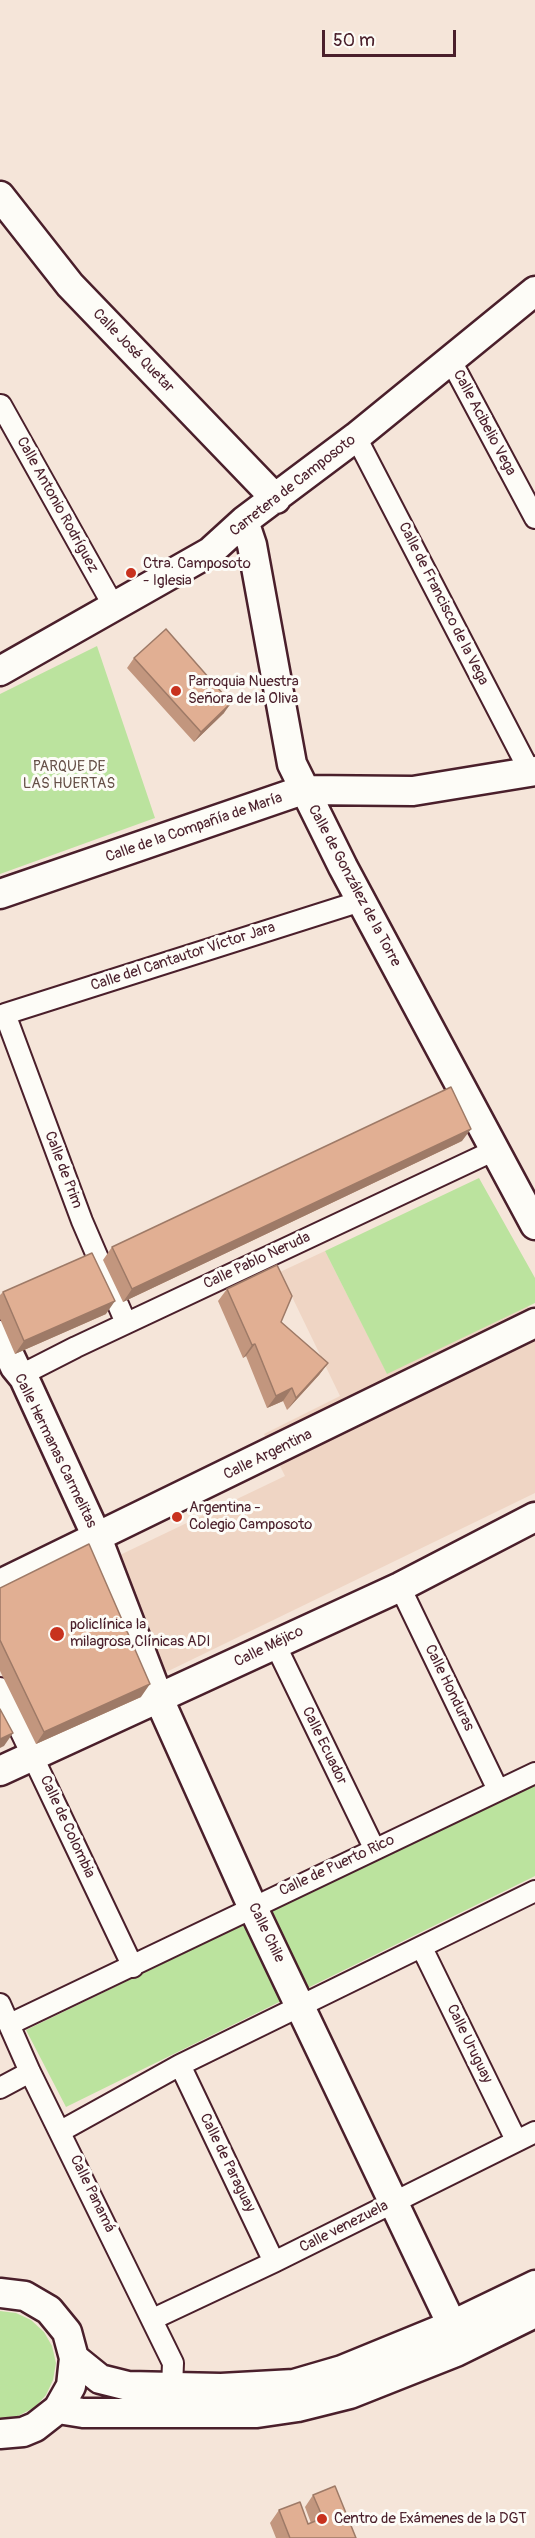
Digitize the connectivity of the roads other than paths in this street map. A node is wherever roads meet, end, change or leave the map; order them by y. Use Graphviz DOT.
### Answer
graph roads {
  1 [pos="0,196"];
  2 [pos="535,291"];
  3 [pos="450,359"];
  4 [pos="1,405"];
  5 [pos="356,437"];
  6 [pos="276,499"];
  7 [pos="535,518"];
  8 [pos="244,521"];
  9 [pos="114,605"];
  10 [pos="0,671"];
  11 [pos="532,772"];
  12 [pos="303,790"];
  13 [pos="0,894"];
  14 [pos="361,901"];
  15 [pos="5,1014"];
  16 [pos="495,1150"];
  17 [pos="535,1224"];
  18 [pos="126,1323"];
  19 [pos="535,1323"];
  20 [pos="0,1335"];
  21 [pos="24,1378"];
  22 [pos="535,1518"];
  23 [pos="96,1535"];
  24 [pos="0,1584"];
  25 [pos="400,1587"];
  26 [pos="275,1644"];
  27 [pos="0,1688"];
  28 [pos="159,1700"];
  29 [pos="33,1755"];
  30 [pos="0,1772"];
  31 [pos="535,1773"];
  32 [pos="498,1790"];
  33 [pos="374,1848"];
  34 [pos="535,1891"];
  35 [pos="252,1906"];
  36 [pos="422,1948"];
  37 [pos="133,1967"];
  38 [pos="0,2004"];
  39 [pos="301,2005"];
  40 [pos="10,2024"];
  41 [pos="180,2065"];
  42 [pos="30,2072"];
  43 [pos="0,2088"];
  44 [pos="61,2131"];
  45 [pos="535,2132"];
  46 [pos="516,2140"];
  47 [pos="394,2202"];
  48 [pos="274,2262"];
  49 [pos="535,2285"];
  50 [pos="0,2293"];
  51 [pos="535,2313"];
  52 [pos="153,2319"];
  53 [pos="452,2325"];
  54 [pos="74,2358"];
  55 [pos="172,2387"];
  56 [pos="58,2409"];
  57 [pos="0,2434"];
  1 -- 6 [label="street, Calle José Quetar"];
  2 -- 3 [label="street, Carretera de Camposoto"];
  3 -- 5 [label="street, Carretera de Camposoto"];
  3 -- 7 [label="street, Calle Acibelio Vega"];
  4 -- 9 [label="street, Calle Antonio Rodríguez"];
  5 -- 6 [label="street, Carretera de Camposoto"];
  5 -- 11 [label="street, Calle de Francisco de la Vega"];
  6 -- 8 [label="street, Carretera de Camposoto"];
  8 -- 9 [label="street, Carretera de Camposoto"];
  8 -- 12 [label="street, Calle de González de la Torre"];
  9 -- 10 [label="street, Carretera de Camposoto"];
  11 -- 12 [label="street, Calle de la Compañía de María"];
  12 -- 13 [label="street, Calle de la Compañía de María"];
  12 -- 14 [label="street, Calle de González de la Torre"];
  14 -- 15 [label="street, Calle del Cantautor Víctor Jara"];
  14 -- 16 [label="street, Calle de González de la Torre"];
  15 -- 18 [label="street, Calle de Prim"];
  16 -- 17 [label="street, Calle de González de la Torre"];
  16 -- 18 [label="street, Calle Pablo Neruda"];
  18 -- 21 [label="street, Calle Pablo Neruda"];
  19 -- 23 [label="street, Calle Argentina"];
  20 -- 21 [label="street, Calle Hermanas Carmelitas"];
  21 -- 23 [label="street, Calle Hermanas Carmelitas"];
  22 -- 25 [label="street, Calle Méjico"];
  23 -- 24 [label="street, Calle Argentina"];
  23 -- 28 [label="street, Calle Chile"];
  25 -- 26 [label="street, Calle Méjico"];
  25 -- 32 [label="street, Calle Honduras"];
  26 -- 28 [label="street, Calle Méjico"];
  26 -- 33 [label="street, Calle Ecuador"];
  27 -- 29 [label="street, Calle de Colombia"];
  28 -- 29 [label="street, Calle Méjico"];
  28 -- 35 [label="street, Calle Chile"];
  29 -- 30 [label="street, Calle Méjico"];
  29 -- 37 [label="street, Calle de Colombia"];
  31 -- 32 [label="street, Calle de Puerto Rico"];
  32 -- 33 [label="street, Calle de Puerto Rico"];
  33 -- 35 [label="street, Calle de Puerto Rico"];
  34 -- 36 [label="street"];
  35 -- 37 [label="street, Calle de Puerto Rico"];
  35 -- 39 [label="street, Calle Chile"];
  36 -- 39 [label="street"];
  36 -- 46 [label="street, Calle Uruguay"];
  37 -- 40 [label="street, Calle de Puerto Rico"];
  38 -- 40 [label="street, Calle Panamá"];
  39 -- 41 [label="street"];
  39 -- 47 [label="street, Calle Chile"];
  40 -- 42 [label="street, Calle Panamá"];
  41 -- 44 [label="street"];
  41 -- 48 [label="street, Calle de Paraguay"];
  42 -- 43 [label="street"];
  42 -- 44 [label="street, Calle Panamá"];
  44 -- 52 [label="street, Calle Panamá"];
  45 -- 46 [label="street, Calle venezuela"];
  46 -- 47 [label="street, Calle venezuela"];
  47 -- 48 [label="street, Calle venezuela"];
  47 -- 53 [label="street, Calle Chile"];
  48 -- 52 [label="street, Calle venezuela"];
  49 -- 53 [label="street"];
  50 -- 54 [label="street"];
  51 -- 56 [label="street"];
  52 -- 55 [label="street, Calle Panamá"];
  53 -- 55 [label="street"];
  54 -- 55 [label="street"];
  54 -- 56 [label="street"];
  56 -- 57 [label="street"];
}
